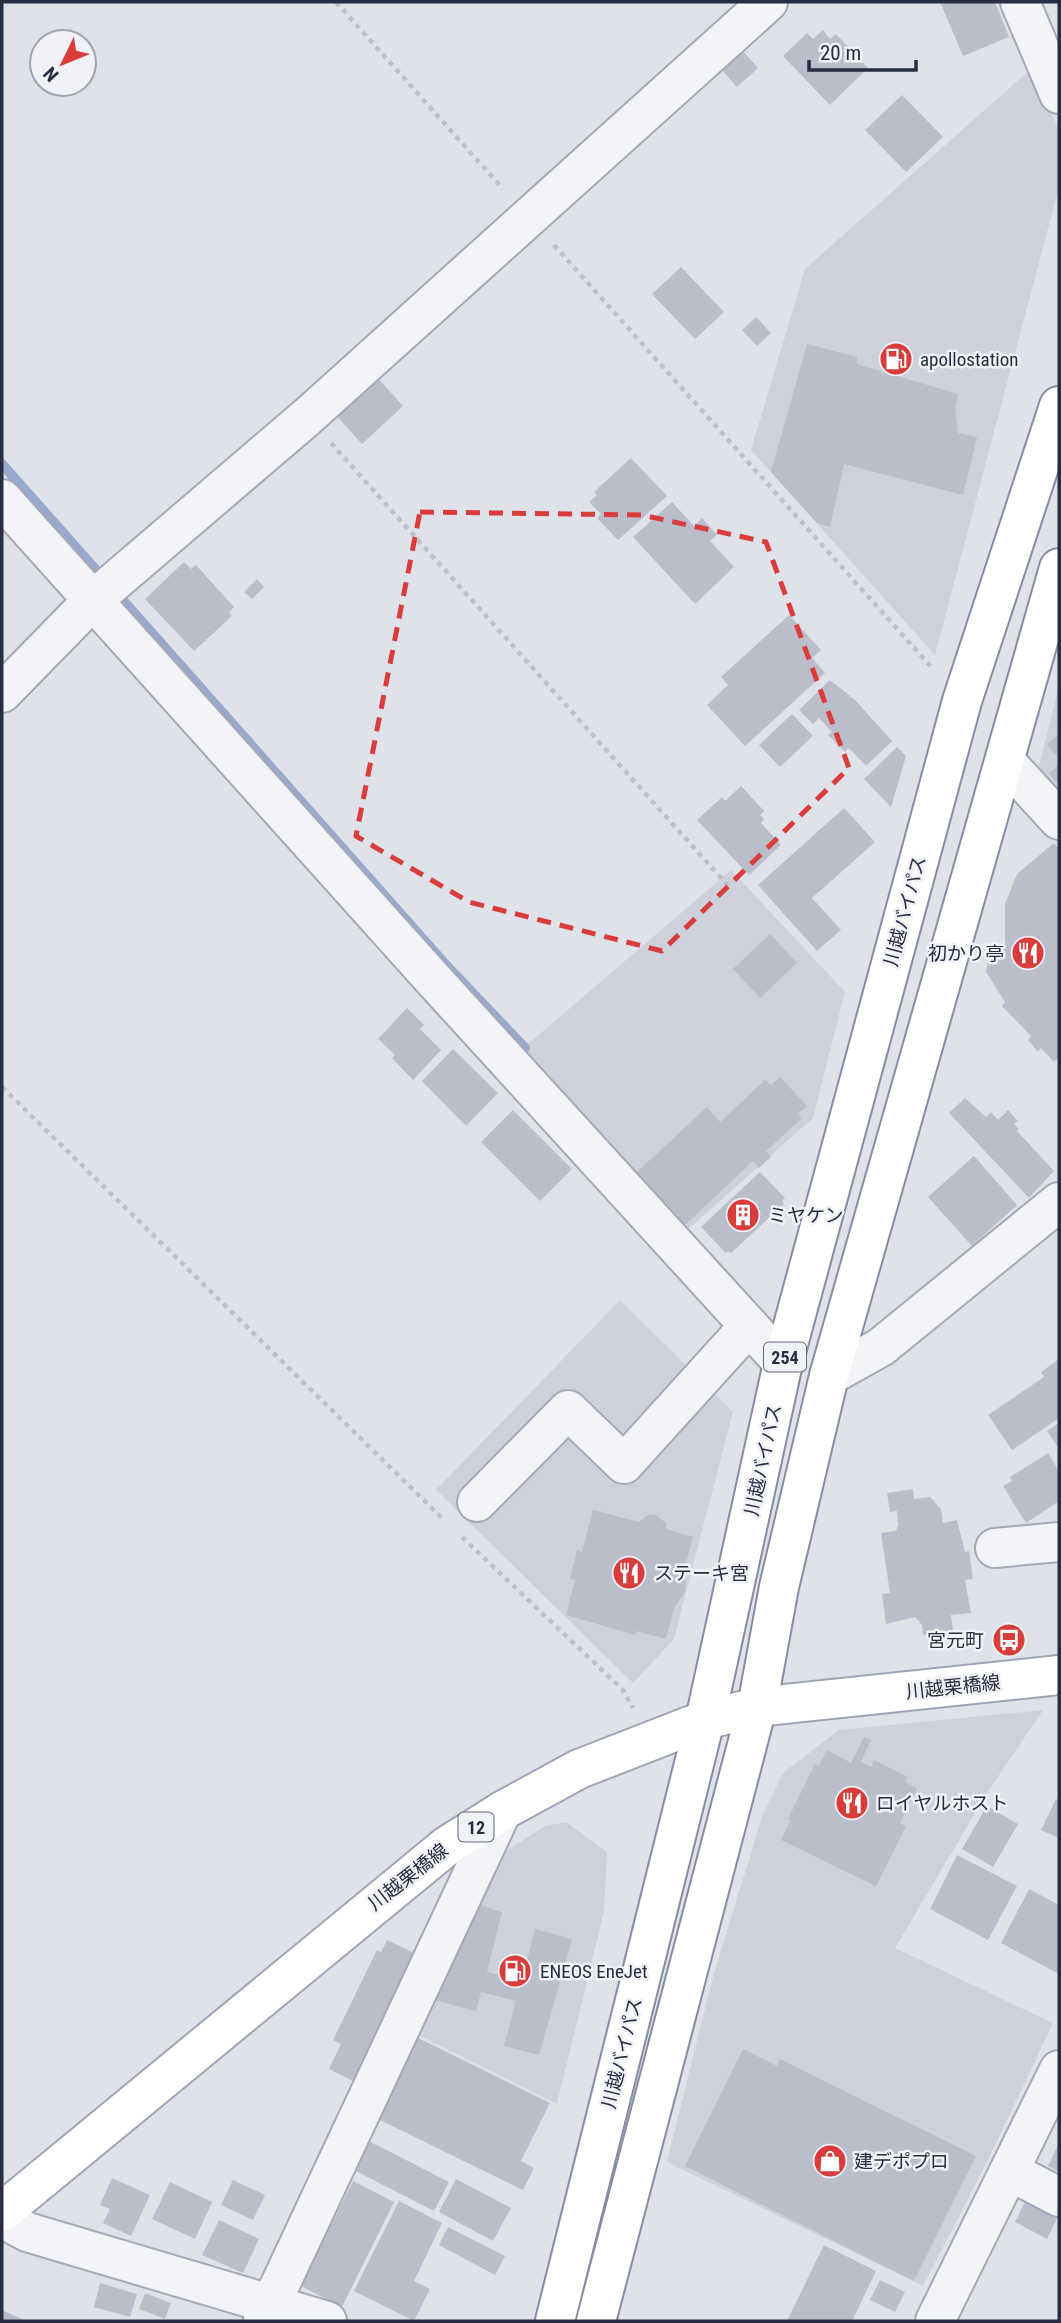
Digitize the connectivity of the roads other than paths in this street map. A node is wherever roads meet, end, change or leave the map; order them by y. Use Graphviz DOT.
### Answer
graph roads {
  1 [pos="768,2"];
  2 [pos="1020,2"];
  3 [pos="1059,94"];
  4 [pos="1059,406"];
  5 [pos="2,499"];
  6 [pos="1059,568"];
  7 [pos="93,600"];
  8 [pos="2,693"];
  9 [pos="1005,761"];
  10 [pos="1059,820"];
  11 [pos="1059,1202"];
  12 [pos="749,1326"];
  13 [pos="783,1363"];
  14 [pos="829,1376"];
  15 [pos="463,1522"];
  16 [pos="1059,1542"];
  17 [pos="995,1548"];
  18 [pos="1059,1675"];
  19 [pos="757,1707"];
  20 [pos="705,1720"];
  21 [pos="502,1811"];
  22 [pos="1059,2070"];
  23 [pos="1009,2171"];
  24 [pos="1059,2197"];
  25 [pos="2,2212"];
  26 [pos="2,2218"];
  27 [pos="267,2313"];
  28 [pos="327,2321"];
  29 [pos="555,2321"];
  30 [pos="597,2321"];
  31 [pos="935,2321"];
  1 -- 7 [label="street"];
  2 -- 3 [label="street"];
  4 -- 13 [label="main road, 川越バイパス / 254"];
  5 -- 7 [label="street"];
  6 -- 9 [label="main road, 254"];
  7 -- 8 [label="street"];
  7 -- 12 [label="street"];
  9 -- 10 [label="street"];
  9 -- 14 [label="main road, 254"];
  11 -- 14 [label="street"];
  12 -- 13 [label="street"];
  12 -- 15 [label="street"];
  13 -- 20 [label="main road, 川越バイパス / 254"];
  14 -- 19 [label="main road, 254"];
  16 -- 17 [label="street"];
  18 -- 19 [label="main road, 川越栗橋線 / 12"];
  19 -- 20 [label="main road, 川越栗橋線 / 12"];
  19 -- 30 [label="main road, 254"];
  20 -- 21 [label="main road, 川越栗橋線 / 12"];
  20 -- 29 [label="main road, 川越バイパス / 254"];
  21 -- 25 [label="main road, 川越栗橋線 / 12"];
  21 -- 27 [label="street"];
  22 -- 23 [label="street"];
  23 -- 24 [label="street"];
  23 -- 31 [label="street"];
  26 -- 27 [label="street"];
  27 -- 28 [label="street"];
}
